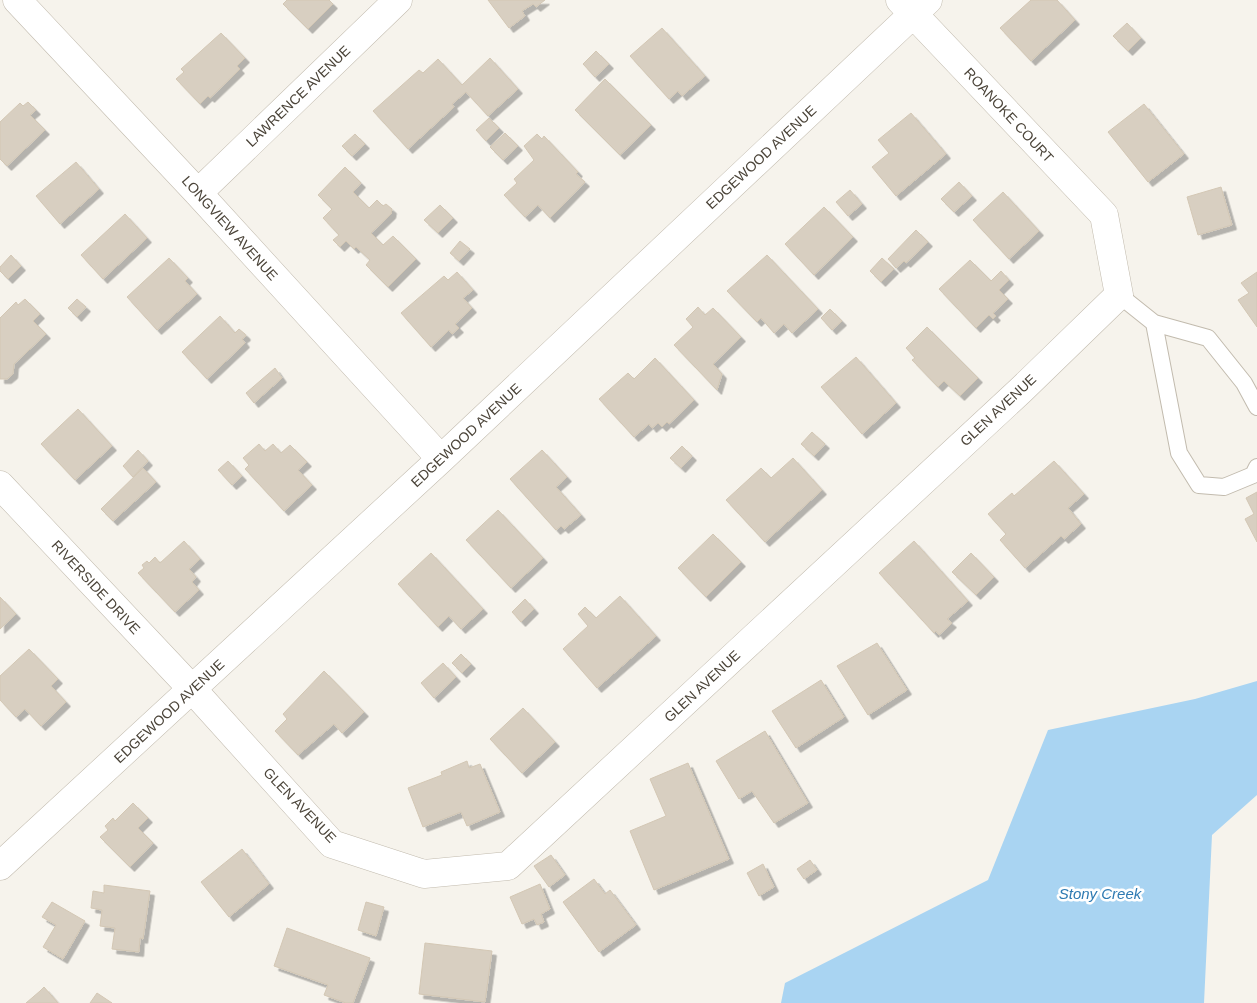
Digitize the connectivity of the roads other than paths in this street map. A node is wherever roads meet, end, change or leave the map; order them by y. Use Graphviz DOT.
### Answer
graph roads {
  1 [pos="17,0"];
  2 [pos="398,0"];
  3 [pos="914,5"];
  4 [pos="198,193"];
  5 [pos="1119,294"];
  6 [pos="1154,323"];
  7 [pos="1257,407"];
  8 [pos="441,460"];
  9 [pos="1257,467"];
  10 [pos="0,485"];
  11 [pos="193,690"];
  12 [pos="0,866"];
  1 -- 4 [label="street, LONGVIEW AVENUE"];
  2 -- 4 [label="street, LAWRENCE AVENUE"];
  3 -- 5 [label="street, ROANOKE COURT"];
  3 -- 8 [label="street, EDGEWOOD AVENUE"];
  4 -- 8 [label="street, LONGVIEW AVENUE"];
  5 -- 6 [label="lane"];
  5 -- 11 [label="street, GLEN AVENUE"];
  6 -- 7 [label="lane"];
  6 -- 9 [label="lane"];
  8 -- 11 [label="street, EDGEWOOD AVENUE"];
  10 -- 11 [label="street, RIVERSIDE DRIVE"];
  11 -- 12 [label="street, EDGEWOOD AVENUE"];
}
